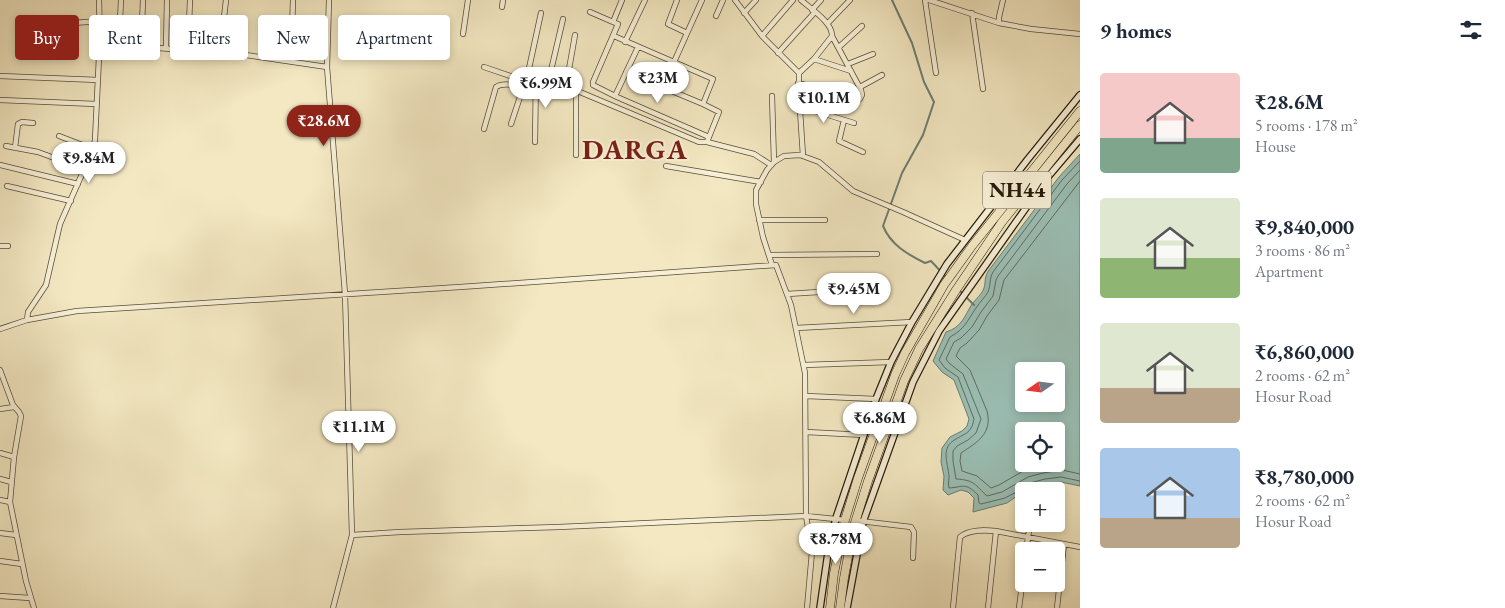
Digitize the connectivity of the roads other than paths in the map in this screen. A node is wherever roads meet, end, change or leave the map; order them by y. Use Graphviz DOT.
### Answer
graph roads {
  1 [pos="99,0"];
  2 [pos="121,0"];
  3 [pos="143,0"];
  4 [pos="167,0"];
  5 [pos="190,0"];
  6 [pos="226,0"];
  7 [pos="293,0"];
  8 [pos="329,0"];
  9 [pos="468,0"];
  10 [pos="503,0"];
  11 [pos="622,0"];
  12 [pos="645,0"];
  13 [pos="677,0"];
  14 [pos="702,0"];
  15 [pos="723,0"];
  16 [pos="735,0"];
  17 [pos="756,0"];
  18 [pos="793,0"];
  19 [pos="801,0"];
  20 [pos="821,0"];
  21 [pos="850,0"];
  22 [pos="927,0"];
  23 [pos="1003,0"];
  24 [pos="502,7"];
  25 [pos="814,11"];
  26 [pos="590,12"];
  27 [pos="541,13"];
  28 [pos="972,13"];
  29 [pos="744,14"];
  30 [pos="100,15"];
  31 [pos="120,15"];
  32 [pos="142,15"];
  33 [pos="189,15"];
  34 [pos="224,15"];
  35 [pos="716,16"];
  36 [pos="563,19"];
  37 [pos="613,22"];
  38 [pos="999,23"];
  39 [pos="828,24"];
  40 [pos="862,26"];
  41 [pos="688,33"];
  42 [pos="463,34"];
  43 [pos="1080,34"];
  44 [pos="575,35"];
  45 [pos="614,36"];
  46 [pos="762,36"];
  47 [pos="832,36"];
  48 [pos="624,42"];
  49 [pos="638,47"];
  50 [pos="839,47"];
  51 [pos="160,48"];
  52 [pos="166,48"];
  53 [pos="170,48"];
  54 [pos="778,53"];
  55 [pos="872,54"];
  56 [pos="248,56"];
  57 [pos="814,59"];
  58 [pos="99,60"];
  59 [pos="291,61"];
  60 [pos="674,62"];
  61 [pos="848,64"];
  62 [pos="327,67"];
  63 [pos="484,67"];
  64 [pos="852,71"];
  65 [pos="626,72"];
  66 [pos="528,73"];
  67 [pos="936,73"];
  68 [pos="550,74"];
  69 [pos="799,74"];
  70 [pos="536,75"];
  71 [pos="882,75"];
  72 [pos="0,76"];
  73 [pos="98,80"];
  74 [pos="549,80"];
  75 [pos="523,81"];
  76 [pos="798,83"];
  77 [pos="860,86"];
  78 [pos="983,89"];
  79 [pos="576,90"];
  80 [pos="1080,95"];
  81 [pos="614,96"];
  82 [pos="772,96"];
  83 [pos="0,100"];
  84 [pos="96,104"];
  85 [pos="703,104"];
  86 [pos="799,106"];
  87 [pos="1080,111"];
  88 [pos="844,120"];
  89 [pos="33,122"];
  90 [pos="854,123"];
  91 [pos="511,124"];
  92 [pos="1080,125"];
  93 [pos="484,129"];
  94 [pos="58,136"];
  95 [pos="1080,139"];
  96 [pos="708,140"];
  97 [pos="535,142"];
  98 [pos="6,146"];
  99 [pos="15,148"];
  100 [pos="92,149"];
  101 [pos="863,152"];
  102 [pos="576,155"];
  103 [pos="803,156"];
  104 [pos="773,164"];
  105 [pos="0,165"];
  106 [pos="666,166"];
  107 [pos="84,169"];
  108 [pos="760,182"];
  109 [pos="78,184"];
  110 [pos="7,186"];
  111 [pos="71,201"];
  112 [pos="759,220"];
  113 [pos="825,220"];
  114 [pos="965,240"];
  115 [pos="0,246"];
  116 [pos="8,246"];
  117 [pos="878,254"];
  118 [pos="769,255"];
  119 [pos="772,265"];
  120 [pos="882,288"];
  121 [pos="345,294"];
  122 [pos="787,294"];
  123 [pos="27,320"];
  124 [pos="912,322"];
  125 [pos="796,328"];
  126 [pos="0,329"];
  127 [pos="891,362"];
  128 [pos="804,365"];
  129 [pos="0,370"];
  130 [pos="806,396"];
  131 [pos="876,399"];
  132 [pos="14,407"];
  133 [pos="0,409"];
  134 [pos="806,432"];
  135 [pos="864,435"];
  136 [pos="0,453"];
  137 [pos="14,457"];
  138 [pos="0,479"];
  139 [pos="11,482"];
  140 [pos="0,500"];
  141 [pos="10,502"];
  142 [pos="806,516"];
  143 [pos="836,518"];
  144 [pos="845,520"];
  145 [pos="860,521"];
  146 [pos="996,531"];
  147 [pos="1029,532"];
  148 [pos="0,533"];
  149 [pos="16,535"];
  150 [pos="352,535"];
  151 [pos="1028,538"];
  152 [pos="1027,542"];
  153 [pos="1052,542"];
  154 [pos="1065,544"];
  155 [pos="1080,547"];
  156 [pos="913,558"];
  157 [pos="0,561"];
  158 [pos="22,564"];
  159 [pos="1021,592"];
  160 [pos="1059,592"];
  161 [pos="0,596"];
  162 [pos="30,598"];
  163 [pos="34,608"];
  164 [pos="333,608"];
  165 [pos="807,608"];
  166 [pos="820,608"];
  167 [pos="830,608"];
  168 [pos="840,608"];
  169 [pos="847,608"];
  170 [pos="954,608"];
  171 [pos="988,608"];
  172 [pos="1019,608"];
  173 [pos="1057,608"];
  1 -- 30 [label="street"];
  2 -- 31 [label="street"];
  3 -- 32 [label="street"];
  4 -- 52 [label="street"];
  5 -- 33 [label="street"];
  6 -- 34 [label="street"];
  7 -- 59 [label="street"];
  8 -- 62 [label="street"];
  9 -- 42 [label="street"];
  10 -- 24 [label="street"];
  11 -- 37 [label="street"];
  12 -- 48 [label="street"];
  13 -- 41 [label="street"];
  14 -- 41 [label="street"];
  15 -- 35 [label="street"];
  16 -- 29 [label="street"];
  17 -- 29 [label="street"];
  18 -- 46 [label="street"];
  19 -- 25 [label="street"];
  20 -- 25 [label="street"];
  21 -- 39 [label="street"];
  22 -- 28 [label="street"];
  22 -- 67 [label="street"];
  23 -- 38 [label="street"];
  25 -- 39 [label="street"];
  25 -- 54 [label="street"];
  26 -- 37 [label="street"];
  27 -- 66 [label="street"];
  28 -- 38 [label="street"];
  28 -- 78 [label="street"];
  29 -- 46 [label="street"];
  36 -- 68 [label="street"];
  37 -- 45 [label="street"];
  38 -- 43 [label="street"];
  39 -- 47 [label="street"];
  40 -- 50 [label="street"];
  41 -- 60 [label="street"];
  44 -- 68 [label="street"];
  45 -- 48 [label="street"];
  45 -- 81 [label="street"];
  46 -- 54 [label="street"];
  47 -- 50 [label="street"];
  47 -- 57 [label="street"];
  48 -- 49 [label="street"];
  49 -- 60 [label="street"];
  49 -- 65 [label="street"];
  50 -- 61 [label="street"];
  51 -- 52 [label="street"];
  52 -- 53 [label="street"];
  54 -- 69 [label="street"];
  55 -- 61 [label="street"];
  56 -- 59 [label="street"];
  57 -- 64 [label="street"];
  57 -- 69 [label="street"];
  58 -- 73 [label="street"];
  59 -- 62 [label="street"];
  60 -- 85 [label="street"];
  61 -- 64 [label="street"];
  62 -- 121 [label="street"];
  63 -- 75 [label="street"];
  64 -- 77 [label="street"];
  65 -- 81 [label="street"];
  65 -- 85 [label="street"];
  66 -- 70 [label="street"];
  66 -- 75 [label="street"];
  68 -- 74 [label="street"];
  69 -- 76 [label="street"];
  70 -- 74 [label="street"];
  70 -- 97 [label="street"];
  71 -- 77 [label="street"];
  72 -- 73 [label="street"];
  73 -- 84 [label="street"];
  74 -- 79 [label="street"];
  75 -- 91 [label="street"];
  75 -- 93 [label="street"];
  76 -- 77 [label="street"];
  76 -- 86 [label="street"];
  79 -- 96 [label="street"];
  79 -- 102 [label="street"];
  80 -- 114 [label="street"];
  81 -- 96 [label="street"];
  82 -- 104 [label="street"];
  83 -- 84 [label="street"];
  84 -- 100 [label="street"];
  85 -- 96 [label="street"];
  86 -- 88 [label="street"];
  86 -- 103 [label="street"];
  87 -- 144 [label="highway, NH44"];
  88 -- 90 [label="street"];
  88 -- 101 [label="street"];
  89 -- 99 [label="street"];
  92 -- 145 [label="highway, NH44"];
  94 -- 100 [label="street"];
  95 -- 145 [label="street"];
  96 -- 104 [label="street"];
  98 -- 99 [label="street"];
  99 -- 107 [label="street"];
  100 -- 107 [label="street"];
  103 -- 104 [label="street"];
  103 -- 114 [label="street"];
  104 -- 108 [label="street"];
  105 -- 109 [label="street"];
  106 -- 108 [label="street"];
  107 -- 109 [label="street"];
  108 -- 112 [label="street"];
  109 -- 111 [label="street"];
  110 -- 111 [label="street"];
  111 -- 123 [label="street"];
  112 -- 113 [label="street"];
  112 -- 118 [label="street"];
  114 -- 124 [label="street"];
  115 -- 116 [label="street"];
  117 -- 118 [label="street"];
  118 -- 119 [label="street"];
  119 -- 121 [label="street"];
  119 -- 122 [label="street"];
  120 -- 122 [label="street"];
  121 -- 123 [label="street"];
  121 -- 150 [label="street"];
  122 -- 125 [label="street"];
  123 -- 126 [label="street"];
  124 -- 125 [label="street"];
  124 -- 127 [label="street"];
  125 -- 128 [label="street"];
  127 -- 128 [label="street"];
  127 -- 131 [label="street"];
  128 -- 130 [label="street"];
  129 -- 132 [label="street"];
  130 -- 131 [label="street"];
  130 -- 134 [label="street"];
  131 -- 135 [label="street"];
  132 -- 133 [label="street"];
  132 -- 137 [label="street"];
  134 -- 135 [label="street"];
  134 -- 142 [label="street"];
  135 -- 143 [label="street"];
  136 -- 137 [label="street"];
  137 -- 139 [label="street"];
  138 -- 139 [label="street"];
  139 -- 141 [label="street"];
  140 -- 141 [label="street"];
  141 -- 149 [label="street"];
  142 -- 143 [label="street"];
  142 -- 150 [label="street"];
  142 -- 165 [label="street"];
  143 -- 144 [label="street"];
  143 -- 166 [label="street"];
  144 -- 167 [label="highway, NH44"];
  145 -- 156 [label="street"];
  145 -- 168 [label="highway, NH44"];
  145 -- 169 [label="street"];
  146 -- 151 [label="street"];
  146 -- 170 [label="street"];
  146 -- 171 [label="street"];
  147 -- 151 [label="street"];
  148 -- 149 [label="street"];
  149 -- 158 [label="street"];
  150 -- 164 [label="street"];
  151 -- 152 [label="street"];
  151 -- 153 [label="street"];
  154 -- 155 [label="street"];
  157 -- 158 [label="street"];
  158 -- 162 [label="street"];
  159 -- 172 [label="street"];
  160 -- 173 [label="street"];
  161 -- 162 [label="street"];
  162 -- 163 [label="street"];
}
